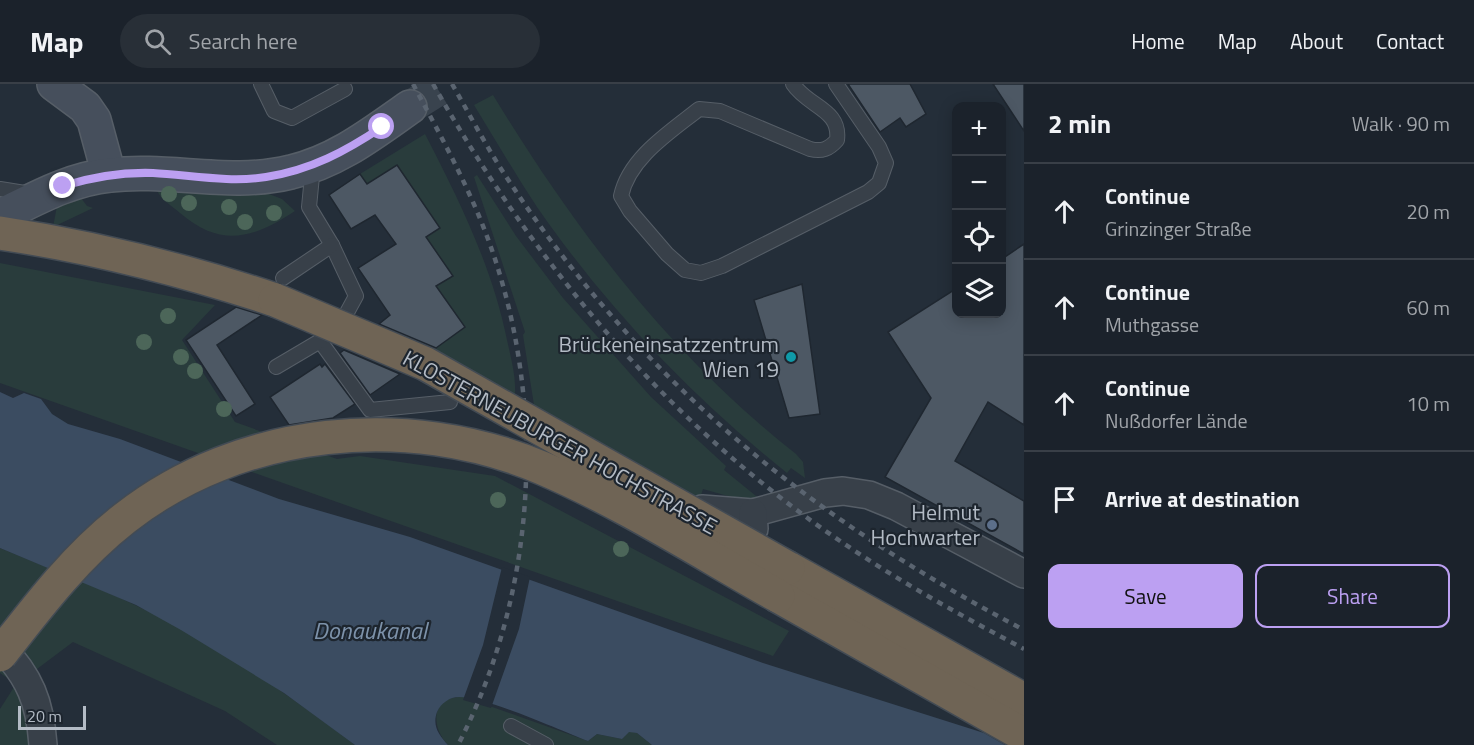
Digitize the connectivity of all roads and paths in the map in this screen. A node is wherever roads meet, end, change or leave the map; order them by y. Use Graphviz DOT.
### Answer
graph roads {
  1 [pos="54,84"];
  2 [pos="261,84"];
  3 [pos="794,84"];
  4 [pos="836,84"];
  5 [pos="345,89"];
  6 [pos="410,107"];
  7 [pos="314,165"];
  8 [pos="109,175"];
  9 [pos="0,189"];
  10 [pos="42,195"];
  11 [pos="0,216"];
  12 [pos="0,233"];
  13 [pos="332,245"];
  14 [pos="283,278"];
  15 [pos="320,341"];
  16 [pos="276,367"];
  17 [pos="450,402"];
  18 [pos="702,509"];
  19 [pos="753,513"];
  20 [pos="683,550"];
  21 [pos="1024,574"];
  22 [pos="0,646"];
  23 [pos="0,655"];
  24 [pos="1024,700"];
  25 [pos="511,726"];
  26 [pos="1024,735"];
  27 [pos="43,745"];
  28 [pos="546,745"];
  1 -- 8 [label="street"];
  2 -- 5 [label="lane"];
  3 -- 4 [label="lane"];
  6 -- 7 [label="street"];
  7 -- 8 [label="street"];
  7 -- 13 [label="lane"];
  8 -- 10 [label="street"];
  9 -- 10 [label="lane"];
  10 -- 11 [label="street"];
  12 -- 24 [label="highway, KLOSTERNEUBURGER HOCHSTRASSE, bridge"];
  13 -- 14 [label="lane"];
  13 -- 15 [label="lane"];
  15 -- 16 [label="lane"];
  15 -- 17 [label="lane"];
  18 -- 19 [label="street"];
  18 -- 20 [label="street"];
  18 -- 20 [label="street"];
  19 -- 20 [label="street"];
  19 -- 21 [label="street"];
  22 -- 27 [label="street"];
  23 -- 26 [label="highway, bridge"];
  25 -- 28 [label="lane"];
}
